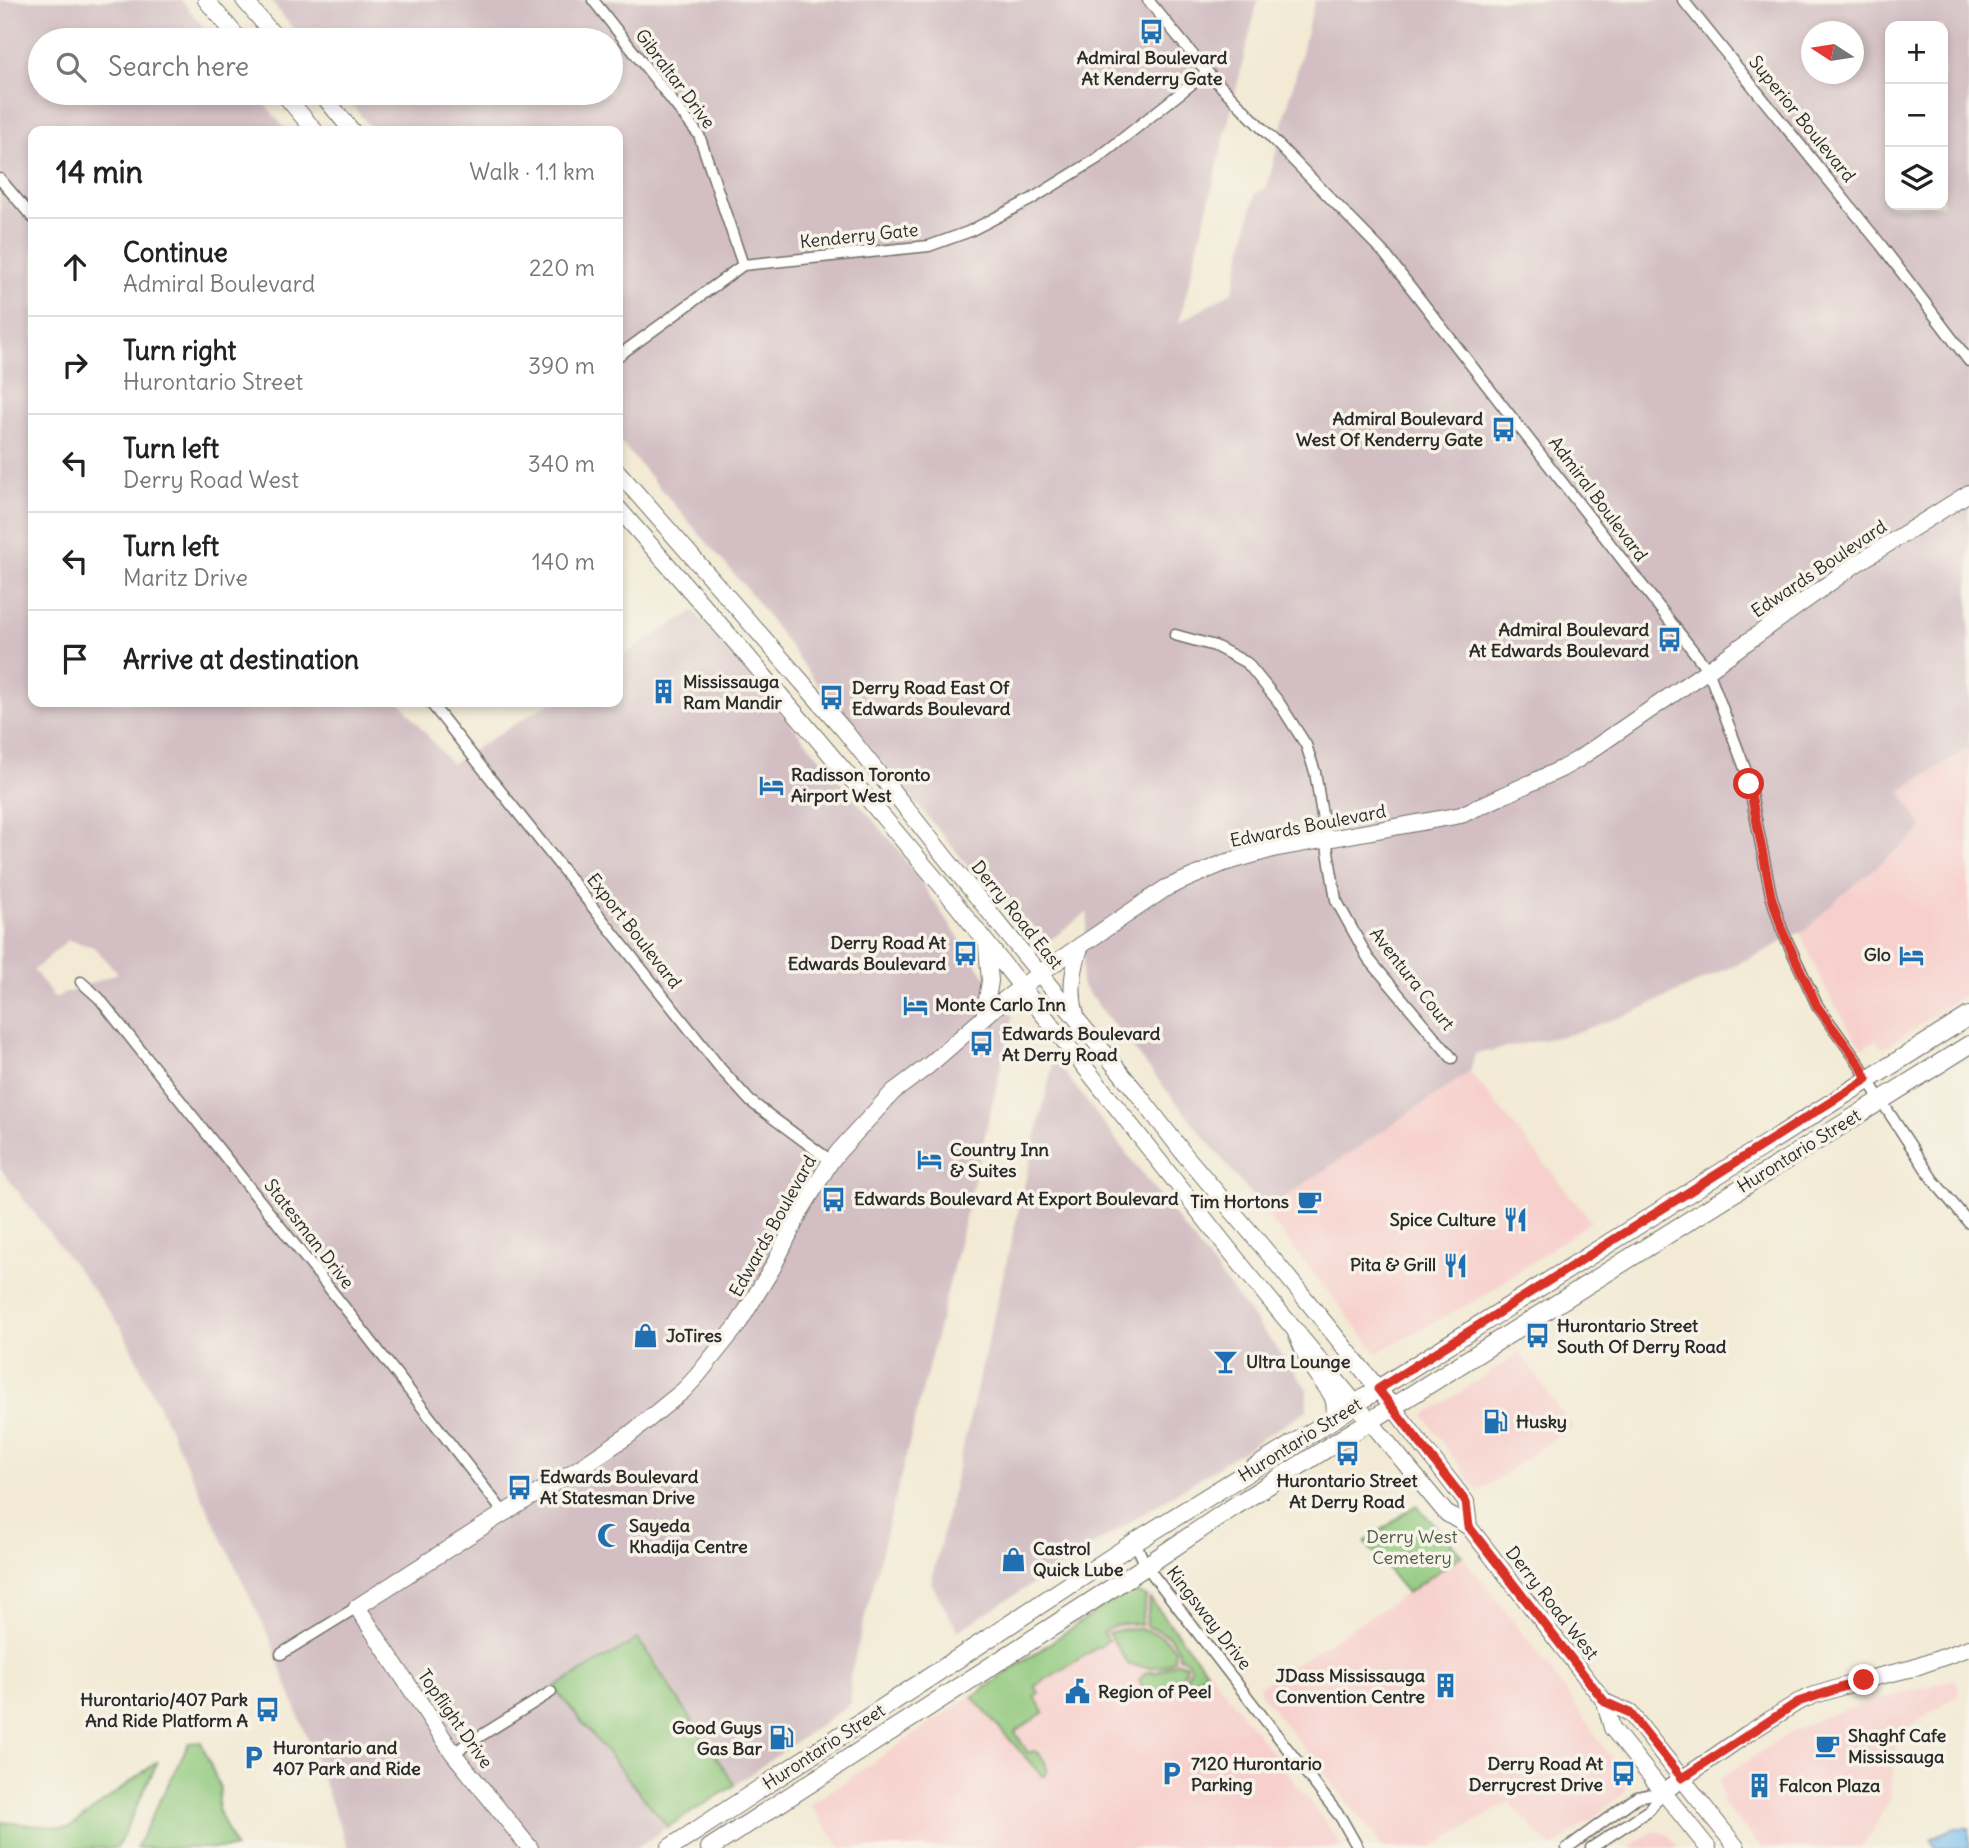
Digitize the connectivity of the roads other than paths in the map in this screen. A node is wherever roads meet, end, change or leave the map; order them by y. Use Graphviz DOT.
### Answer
graph roads {
  1 [pos="206,0"];
  2 [pos="244,0"];
  3 [pos="593,0"];
  4 [pos="1148,0"];
  5 [pos="1683,0"];
  6 [pos="230,28"];
  7 [pos="268,28"];
  8 [pos="615,28"];
  9 [pos="623,38"];
  10 [pos="1207,72"];
  11 [pos="293,105"];
  12 [pos="331,105"];
  13 [pos="311,126"];
  14 [pos="348,126"];
  15 [pos="0,179"];
  16 [pos="28,212"];
  17 [pos="743,265"];
  18 [pos="623,352"];
  19 [pos="1969,360"];
  20 [pos="623,478"];
  21 [pos="1969,493"];
  22 [pos="642,500"];
  23 [pos="623,511"];
  24 [pos="623,514"];
  25 [pos="693,559"];
  26 [pos="676,575"];
  27 [pos="1175,635"];
  28 [pos="1708,670"];
  29 [pos="434,707"];
  30 [pos="922,829"];
  31 [pos="1326,839"];
  32 [pos="904,842"];
  33 [pos="960,876"];
  34 [pos="944,889"];
  35 [pos="987,944"];
  36 [pos="1081,945"];
  37 [pos="1040,973"];
  38 [pos="81,982"];
  39 [pos="1020,988"];
  40 [pos="1969,1016"];
  41 [pos="984,1018"];
  42 [pos="1078,1021"];
  43 [pos="1969,1045"];
  44 [pos="1452,1058"];
  45 [pos="1867,1079"];
  46 [pos="1881,1100"];
  47 [pos="831,1161"];
  48 [pos="1969,1223"];
  49 [pos="1297,1333"];
  50 [pos="1378,1389"];
  51 [pos="1357,1404"];
  52 [pos="1392,1406"];
  53 [pos="1335,1418"];
  54 [pos="1371,1420"];
  55 [pos="504,1513"];
  56 [pos="1469,1527"];
  57 [pos="1135,1542"];
  58 [pos="1146,1566"];
  59 [pos="357,1607"];
  60 [pos="1969,1648"];
  61 [pos="281,1654"];
  62 [pos="551,1692"];
  63 [pos="1605,1702"];
  64 [pos="453,1754"];
  65 [pos="1682,1778"];
  66 [pos="1663,1792"];
  67 [pos="530,1848"];
  68 [pos="670,1848"];
  69 [pos="710,1848"];
  70 [pos="1358,1848"];
  71 [pos="1567,1848"];
  72 [pos="1591,1848"];
  73 [pos="1708,1848"];
  74 [pos="1737,1848"];
  1 -- 6 [label="main road"];
  2 -- 7 [label="main road"];
  3 -- 8 [label="street, Gibraltar Drive"];
  4 -- 10 [label="street, Admiral Boulevard"];
  5 -- 19 [label="street, Superior Boulevard"];
  9 -- 17 [label="street, Gibraltar Drive"];
  10 -- 17 [label="street, Kenderry Gate"];
  10 -- 28 [label="street, Admiral Boulevard"];
  11 -- 13 [label="main road"];
  12 -- 14 [label="main road"];
  15 -- 16 [label="street"];
  17 -- 18 [label="street"];
  20 -- 22 [label="main road, Derry Road East"];
  21 -- 28 [label="main road, Edwards Boulevard"];
  22 -- 23 [label="main road"];
  22 -- 25 [label="main road, Derry Road East"];
  24 -- 26 [label="main road"];
  25 -- 26 [label="main road"];
  25 -- 30 [label="main road, Derry Road East"];
  26 -- 32 [label="main road"];
  27 -- 31 [label="street, Aventura Court"];
  28 -- 31 [label="main road, Edwards Boulevard"];
  28 -- 45 [label="street, Admiral Boulevard"];
  29 -- 47 [label="street, Export Boulevard"];
  30 -- 32 [label="main road"];
  30 -- 33 [label="main road, Derry Road East"];
  31 -- 36 [label="main road, Edwards Boulevard"];
  31 -- 44 [label="street, Aventura Court"];
  32 -- 34 [label="main road"];
  33 -- 34 [label="main road"];
  33 -- 37 [label="main road, Derry Road East"];
  34 -- 35 [label="main road"];
  35 -- 39 [label="main road"];
  35 -- 41 [label="main road"];
  36 -- 37 [label="main road, Edwards Boulevard"];
  36 -- 42 [label="main road"];
  37 -- 39 [label="main road, Edwards Boulevard"];
  37 -- 42 [label="main road, Derry Road East"];
  38 -- 55 [label="street, Statesman Drive"];
  39 -- 41 [label="main road, Edwards Boulevard"];
  39 -- 49 [label="main road"];
  40 -- 45 [label="main road, Hurontario Street"];
  41 -- 47 [label="main road, Edwards Boulevard"];
  42 -- 50 [label="main road, Derry Road East"];
  43 -- 46 [label="main road, Hurontario Street"];
  45 -- 46 [label="street, Admiral Boulevard"];
  45 -- 50 [label="main road, Hurontario Street"];
  46 -- 48 [label="street, Admiral Boulevard"];
  46 -- 52 [label="main road, Hurontario Street"];
  47 -- 55 [label="main road, Edwards Boulevard"];
  49 -- 51 [label="main road"];
  49 -- 53 [label="main road"];
  50 -- 51 [label="main road, Hurontario Street"];
  50 -- 52 [label="main road, Derry Road West"];
  51 -- 53 [label="main road, Hurontario Street"];
  51 -- 54 [label="main road"];
  52 -- 54 [label="main road, Hurontario Street"];
  52 -- 56 [label="main road, Derry Road West"];
  53 -- 57 [label="main road, Hurontario Street"];
  54 -- 56 [label="main road, Derry Road West"];
  54 -- 58 [label="main road, Hurontario Street"];
  55 -- 59 [label="main road, Edwards Boulevard"];
  56 -- 63 [label="main road, Derry Road West"];
  57 -- 58 [label="street, Kingsway Drive"];
  57 -- 68 [label="main road, Hurontario Street"];
  58 -- 69 [label="main road, Hurontario Street"];
  58 -- 70 [label="street, Kingsway Drive"];
  59 -- 61 [label="street, Edwards Boulevard"];
  59 -- 64 [label="main road, Topflight Drive"];
  60 -- 65 [label="main road"];
  62 -- 64 [label="street"];
  63 -- 65 [label="main road, Derry Road West"];
  63 -- 66 [label="main road, Derry Road West"];
  64 -- 67 [label="main road, Topflight Drive"];
  65 -- 66 [label="main road"];
  65 -- 74 [label="main road, Derry Road West"];
  66 -- 71 [label="street"];
  66 -- 72 [label="street"];
  66 -- 73 [label="main road, Derry Road West"];
}
